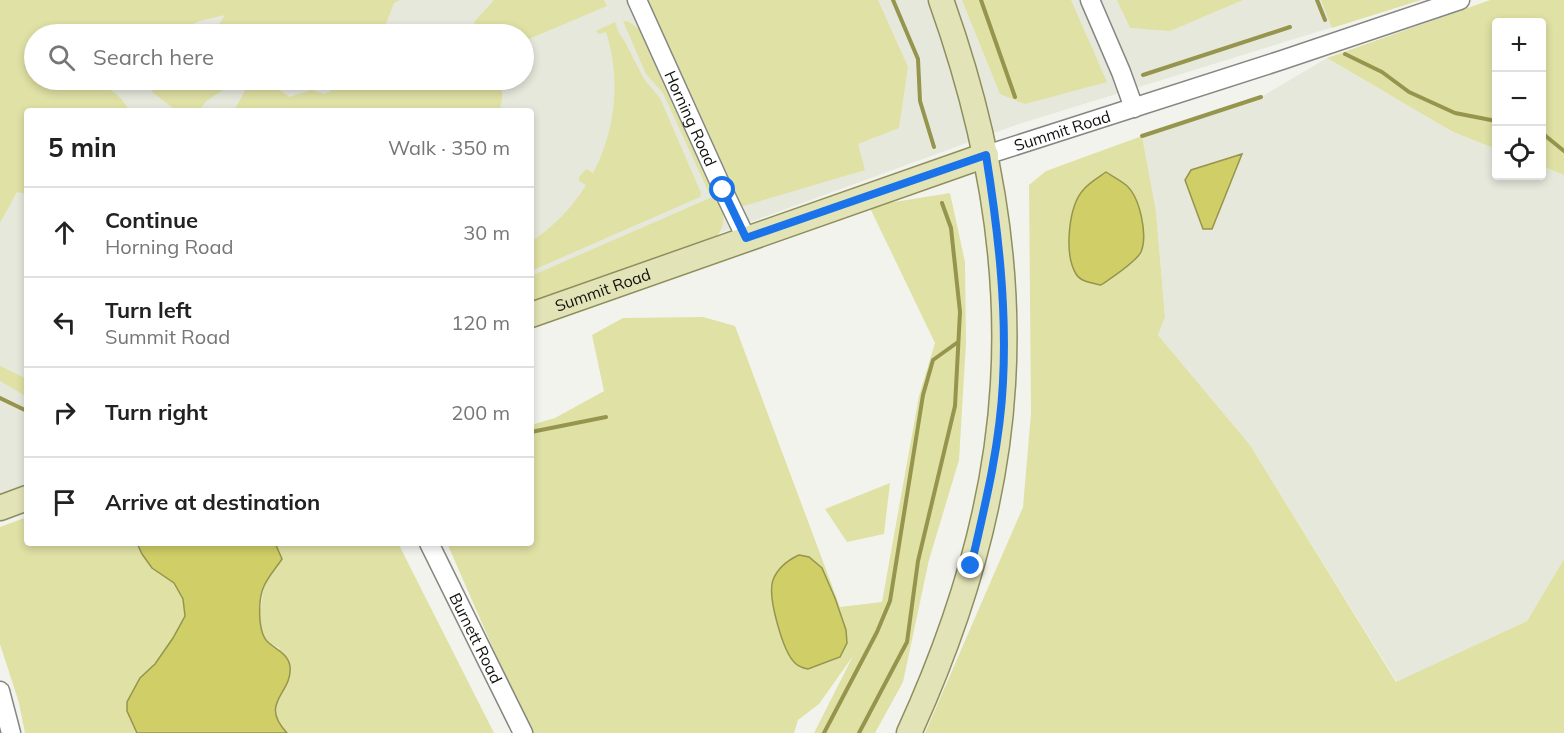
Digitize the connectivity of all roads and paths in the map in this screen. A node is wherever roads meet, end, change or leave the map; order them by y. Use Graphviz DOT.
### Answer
graph roads {
  1 [pos="637,0"];
  2 [pos="941,0"];
  3 [pos="1090,0"];
  4 [pos="1460,0"];
  5 [pos="1134,108"];
  6 [pos="986,155"];
  7 [pos="746,238"];
  8 [pos="534,314"];
  9 [pos="24,499"];
  10 [pos="0,508"];
  11 [pos="430,546"];
  12 [pos="0,691"];
  13 [pos="11,733"];
  14 [pos="523,733"];
  15 [pos="909,733"];
  1 -- 7 [label="street, Horning Road"];
  2 -- 6 [label="main road"];
  3 -- 5 [label="street"];
  4 -- 5 [label="street, Summit Road"];
  5 -- 6 [label="street, Summit Road"];
  6 -- 7 [label="main road, Summit Road"];
  6 -- 15 [label="main road"];
  7 -- 8 [label="main road, Summit Road"];
  9 -- 10 [label="main road"];
  11 -- 14 [label="street, Burnett Road"];
  12 -- 13 [label="street"];
}
